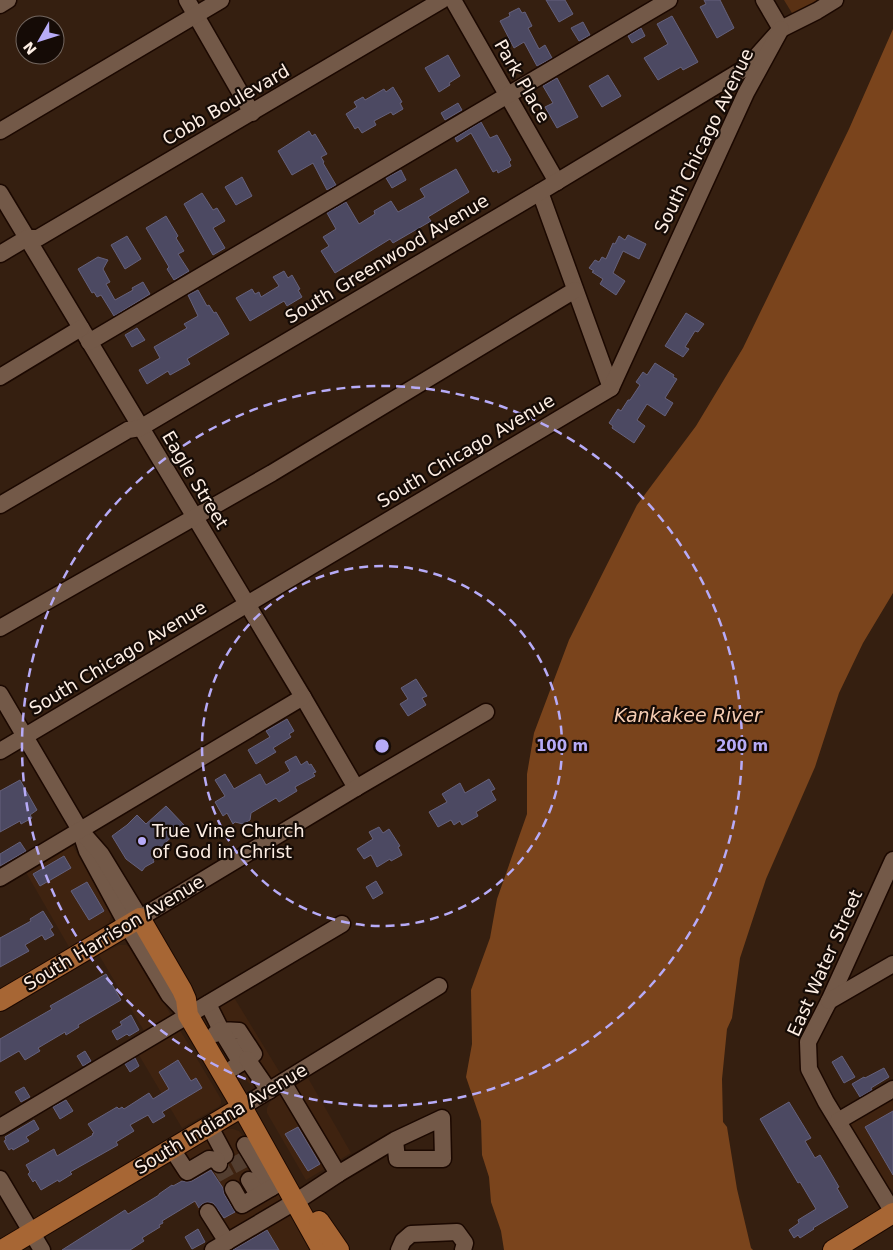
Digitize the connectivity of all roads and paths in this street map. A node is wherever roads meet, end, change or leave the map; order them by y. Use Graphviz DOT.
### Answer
graph roads {
  1 [pos="8,0"];
  2 [pos="187,0"];
  3 [pos="221,0"];
  4 [pos="442,0"];
  5 [pos="453,0"];
  6 [pos="668,0"];
  7 [pos="764,0"];
  8 [pos="835,0"];
  9 [pos="0,5"];
  10 [pos="196,15"];
  11 [pos="781,29"];
  12 [pos="507,95"];
  13 [pos="252,113"];
  14 [pos="0,131"];
  15 [pos="557,182"];
  16 [pos="540,192"];
  17 [pos="0,193"];
  18 [pos="27,238"];
  19 [pos="0,254"];
  20 [pos="575,290"];
  21 [pos="85,335"];
  22 [pos="0,377"];
  23 [pos="611,388"];
  24 [pos="140,428"];
  25 [pos="0,506"];
  26 [pos="194,517"];
  27 [pos="247,604"];
  28 [pos="0,628"];
  29 [pos="0,694"];
  30 [pos="303,698"];
  31 [pos="486,712"];
  32 [pos="26,736"];
  33 [pos="0,751"];
  34 [pos="356,788"];
  35 [pos="80,830"];
  36 [pos="893,860"];
  37 [pos="0,878"];
  38 [pos="134,921"];
  39 [pos="342,924"];
  40 [pos="893,964"];
  41 [pos="439,986"];
  42 [pos="0,1000"];
  43 [pos="829,1000"];
  44 [pos="208,1004"];
  45 [pos="188,1015"];
  46 [pos="221,1030"];
  47 [pos="204,1042"];
  48 [pos="244,1061"];
  49 [pos="223,1074"];
  50 [pos="283,1082"];
  51 [pos="893,1088"];
  52 [pos="269,1091"];
  53 [pos="242,1107"];
  54 [pos="838,1121"];
  55 [pos="210,1126"];
  56 [pos="0,1127"];
  57 [pos="394,1140"];
  58 [pos="172,1149"];
  59 [pos="233,1152"];
  60 [pos="338,1174"];
  61 [pos="0,1179"];
  62 [pos="249,1180"];
  63 [pos="270,1188"];
  64 [pos="233,1189"];
  65 [pos="299,1199"];
  66 [pos="208,1212"];
  67 [pos="893,1212"];
  68 [pos="32,1232"];
  69 [pos="220,1246"];
  70 [pos="2,1250"];
  71 [pos="42,1250"];
  72 [pos="322,1250"];
  73 [pos="339,1250"];
  74 [pos="399,1250"];
  75 [pos="463,1250"];
  76 [pos="833,1250"];
  1 -- 9 [label="street"];
  2 -- 10 [label="street"];
  3 -- 10 [label="street"];
  4 -- 13 [label="street, Cobb Boulevard"];
  5 -- 12 [label="street, Park Place"];
  6 -- 12 [label="street"];
  7 -- 11 [label="street"];
  8 -- 11 [label="street"];
  10 -- 13 [label="street"];
  10 -- 14 [label="street"];
  11 -- 15 [label="street, South Greenwood Avenue"];
  11 -- 23 [label="street, South Chicago Avenue"];
  12 -- 15 [label="street, Park Place"];
  12 -- 21 [label="street"];
  13 -- 18 [label="street, Cobb Boulevard"];
  15 -- 16 [label="street, South Greenwood Avenue"];
  16 -- 20 [label="street"];
  16 -- 24 [label="street, South Greenwood Avenue"];
  17 -- 18 [label="street, Eagle Street"];
  18 -- 19 [label="street, Cobb Boulevard"];
  18 -- 21 [label="street, Eagle Street"];
  20 -- 23 [label="street"];
  20 -- 26 [label="street"];
  21 -- 22 [label="street"];
  21 -- 24 [label="street, Eagle Street"];
  23 -- 27 [label="street, South Chicago Avenue"];
  24 -- 25 [label="street, South Greenwood Avenue"];
  24 -- 26 [label="street, Eagle Street"];
  26 -- 27 [label="street, Eagle Street"];
  26 -- 28 [label="street"];
  27 -- 30 [label="street, Eagle Street"];
  27 -- 32 [label="street, South Chicago Avenue"];
  29 -- 32 [label="street"];
  30 -- 34 [label="street, Eagle Street"];
  30 -- 35 [label="street"];
  31 -- 34 [label="street, South Harrison Avenue"];
  32 -- 33 [label="street, South Chicago Avenue"];
  32 -- 35 [label="street"];
  34 -- 38 [label="street, South Harrison Avenue"];
  35 -- 37 [label="street"];
  35 -- 38 [label="street"];
  36 -- 43 [label="street, East Water Street"];
  38 -- 42 [label="main road, South Harrison Avenue"];
  38 -- 45 [label="main road"];
  39 -- 44 [label="street"];
  40 -- 43 [label="street"];
  41 -- 50 [label="street, South Indiana Avenue"];
  43 -- 54 [label="street, East Water Street"];
  44 -- 45 [label="street"];
  44 -- 46 [label="street"];
  45 -- 47 [label="main road"];
  45 -- 56 [label="street"];
  46 -- 47 [label="street"];
  46 -- 48 [label="street"];
  47 -- 49 [label="main road"];
  48 -- 49 [label="street"];
  48 -- 52 [label="street"];
  49 -- 53 [label="main road"];
  50 -- 52 [label="street, South Indiana Avenue"];
  50 -- 60 [label="street"];
  51 -- 54 [label="street"];
  52 -- 53 [label="street, South Indiana Avenue"];
  53 -- 55 [label="main road, South Indiana Avenue"];
  53 -- 59 [label="main road"];
  53 -- 65 [label="main road"];
  54 -- 67 [label="street, East Water Street"];
  55 -- 58 [label="main road, South Indiana Avenue"];
  55 -- 59 [label="street"];
  57 -- 60 [label="street"];
  58 -- 59 [label="street"];
  58 -- 68 [label="main road, South Indiana Avenue"];
  59 -- 63 [label="main road"];
  60 -- 65 [label="street"];
  61 -- 68 [label="street"];
  62 -- 63 [label="street"];
  63 -- 64 [label="street"];
  63 -- 65 [label="main road"];
  65 -- 69 [label="street"];
  65 -- 72 [label="main road"];
  65 -- 73 [label="main road"];
  66 -- 69 [label="street"];
  67 -- 76 [label="main road"];
  68 -- 70 [label="main road, South Indiana Avenue"];
  68 -- 71 [label="street"];
  74 -- 75 [label="street"];
}
